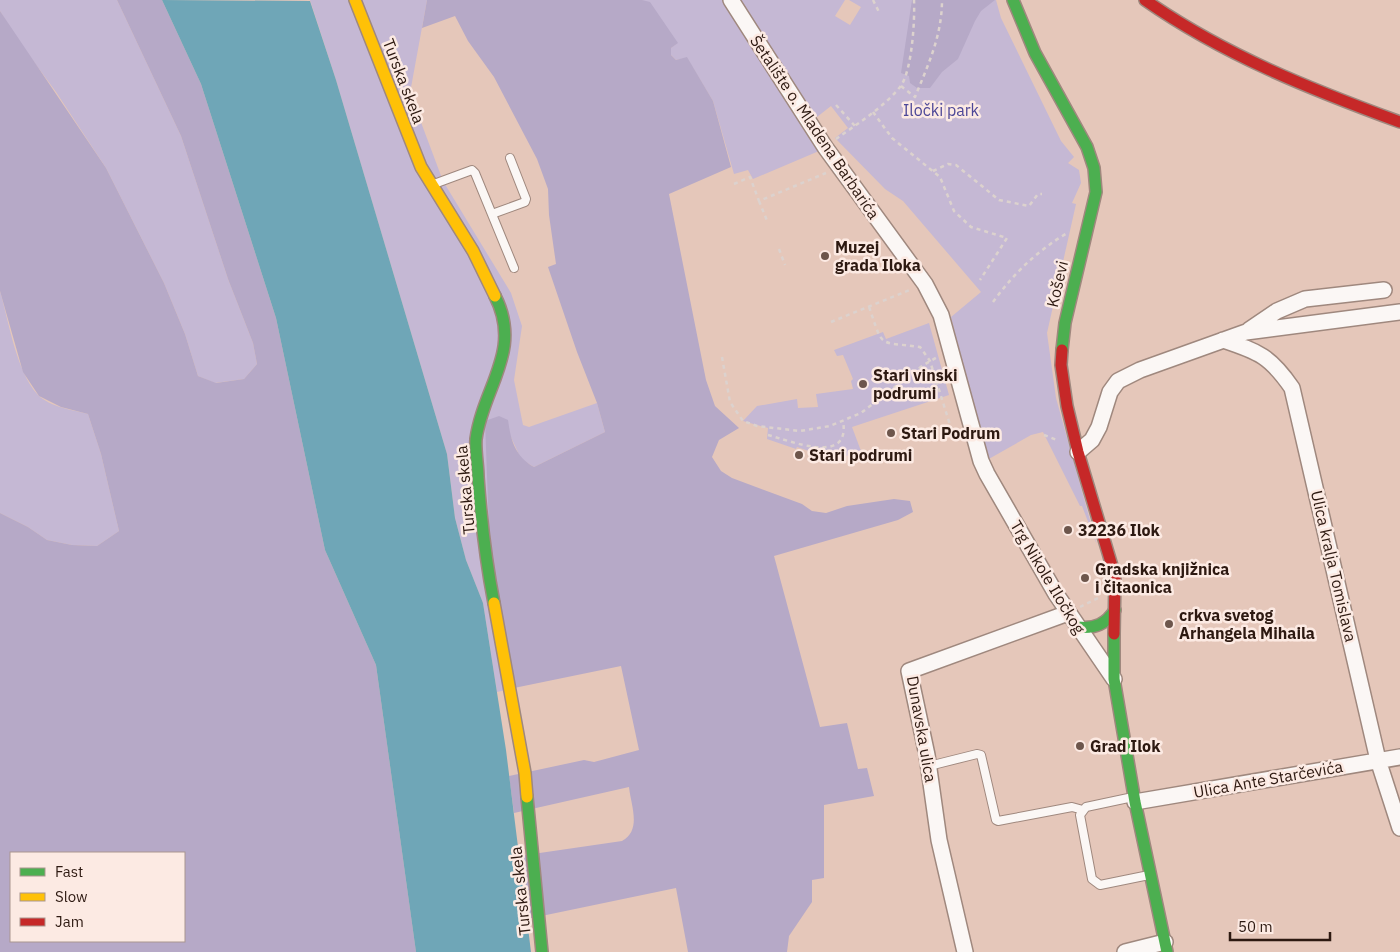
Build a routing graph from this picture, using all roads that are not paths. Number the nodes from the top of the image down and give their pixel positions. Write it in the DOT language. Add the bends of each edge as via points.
graph roads {
  1 [pos="355,0"];
  2 [pos="731,0"];
  3 [pos="1013,0"];
  4 [pos="1145,0"];
  5 [pos="1400,122"];
  6 [pos="510,158"];
  7 [pos="432,185"];
  8 [pos="492,214"];
  9 [pos="514,268"];
  10 [pos="1384,290"];
  11 [pos="1400,312"];
  12 [pos="1246,332"];
  13 [pos="1223,340"];
  14 [pos="1078,452"];
  15 [pos="987,474"];
  16 [pos="1116,589"];
  17 [pos="1115,610"];
  18 [pos="1068,613"];
  19 [pos="1078,627"];
  20 [pos="1114,679"];
  21 [pos="1400,756"];
  22 [pos="1378,760"];
  23 [pos="928,766"];
  24 [pos="1135,799"];
  25 [pos="1083,810"];
  26 [pos="1400,828"];
  27 [pos="1151,875"];
  28 [pos="1166,947"];
  29 [pos="542,952"];
  30 [pos="965,952"];
  31 [pos="1125,952"];
  1 -- 7 [label="street, Turska skela" via="412,146"];
  2 -- 15 [label="street, Šetalište o. Mladena Barbarića" via="825,147 925,284 940,315"];
  3 -- 14 [label="street, Koševi" via="1035,53 1087,147 1094,168 1096,192 1065,323 1061,365"];
  4 -- 5 [label="street" via="1236,57"];
  6 -- 8 [label="lane" via="526,199"];
  7 -- 8 [label="lane" via="472,170"];
  7 -- 29 [label="street, Turska skela" via="473,251 503,311 502,363 484,408 476,440 492,594 526,782"];
  8 -- 9 [label="lane"];
  10 -- 12 [label="street" via="1305,299 1277,310"];
  11 -- 12 [label="street"];
  12 -- 13 [label="street"];
  13 -- 14 [label="street" via="1118,381 1110,392 1092,440"];
  13 -- 22 [label="street, Ulica kralja Tomislava" via="1258,352 1279,368 1292,388"];
  14 -- 16 [label="street, Koševi" via="1112,564"];
  15 -- 18 [label="street, Trg Nikole Iločkog"];
  16 -- 17 [label="street, Trg Nikole Iločkog"];
  17 -- 19 [label="street" via="1100,626"];
  17 -- 20 [label="street, Trg Nikole Iločkog"];
  18 -- 19 [label="street, Trg Nikole Iločkog"];
  18 -- 23 [label="street, Dunavska ulica" via="909,671"];
  19 -- 20 [label="street, Trg Nikole Iločkog"];
  20 -- 24 [label="street, Trg Nikole Iločkog"];
  21 -- 22 [label="street, Ulica Ante Starčevića"];
  22 -- 24 [label="street, Ulica Ante Starčevića"];
  22 -- 26 [label="street, Ulica kralja Tomislava"];
  23 -- 25 [label="lane" via="977,754 981,756 998,821 1072,807"];
  23 -- 30 [label="street, Dunavska ulica" via="939,840"];
  24 -- 25 [label="lane"];
  24 -- 27 [label="street, Trg Nikole Iločkog"];
  25 -- 27 [label="lane" via="1080,815 1095,884"];
  27 -- 28 [label="street, Trg Nikole Iločkog"];
  28 -- 31 [label="street"];
}
